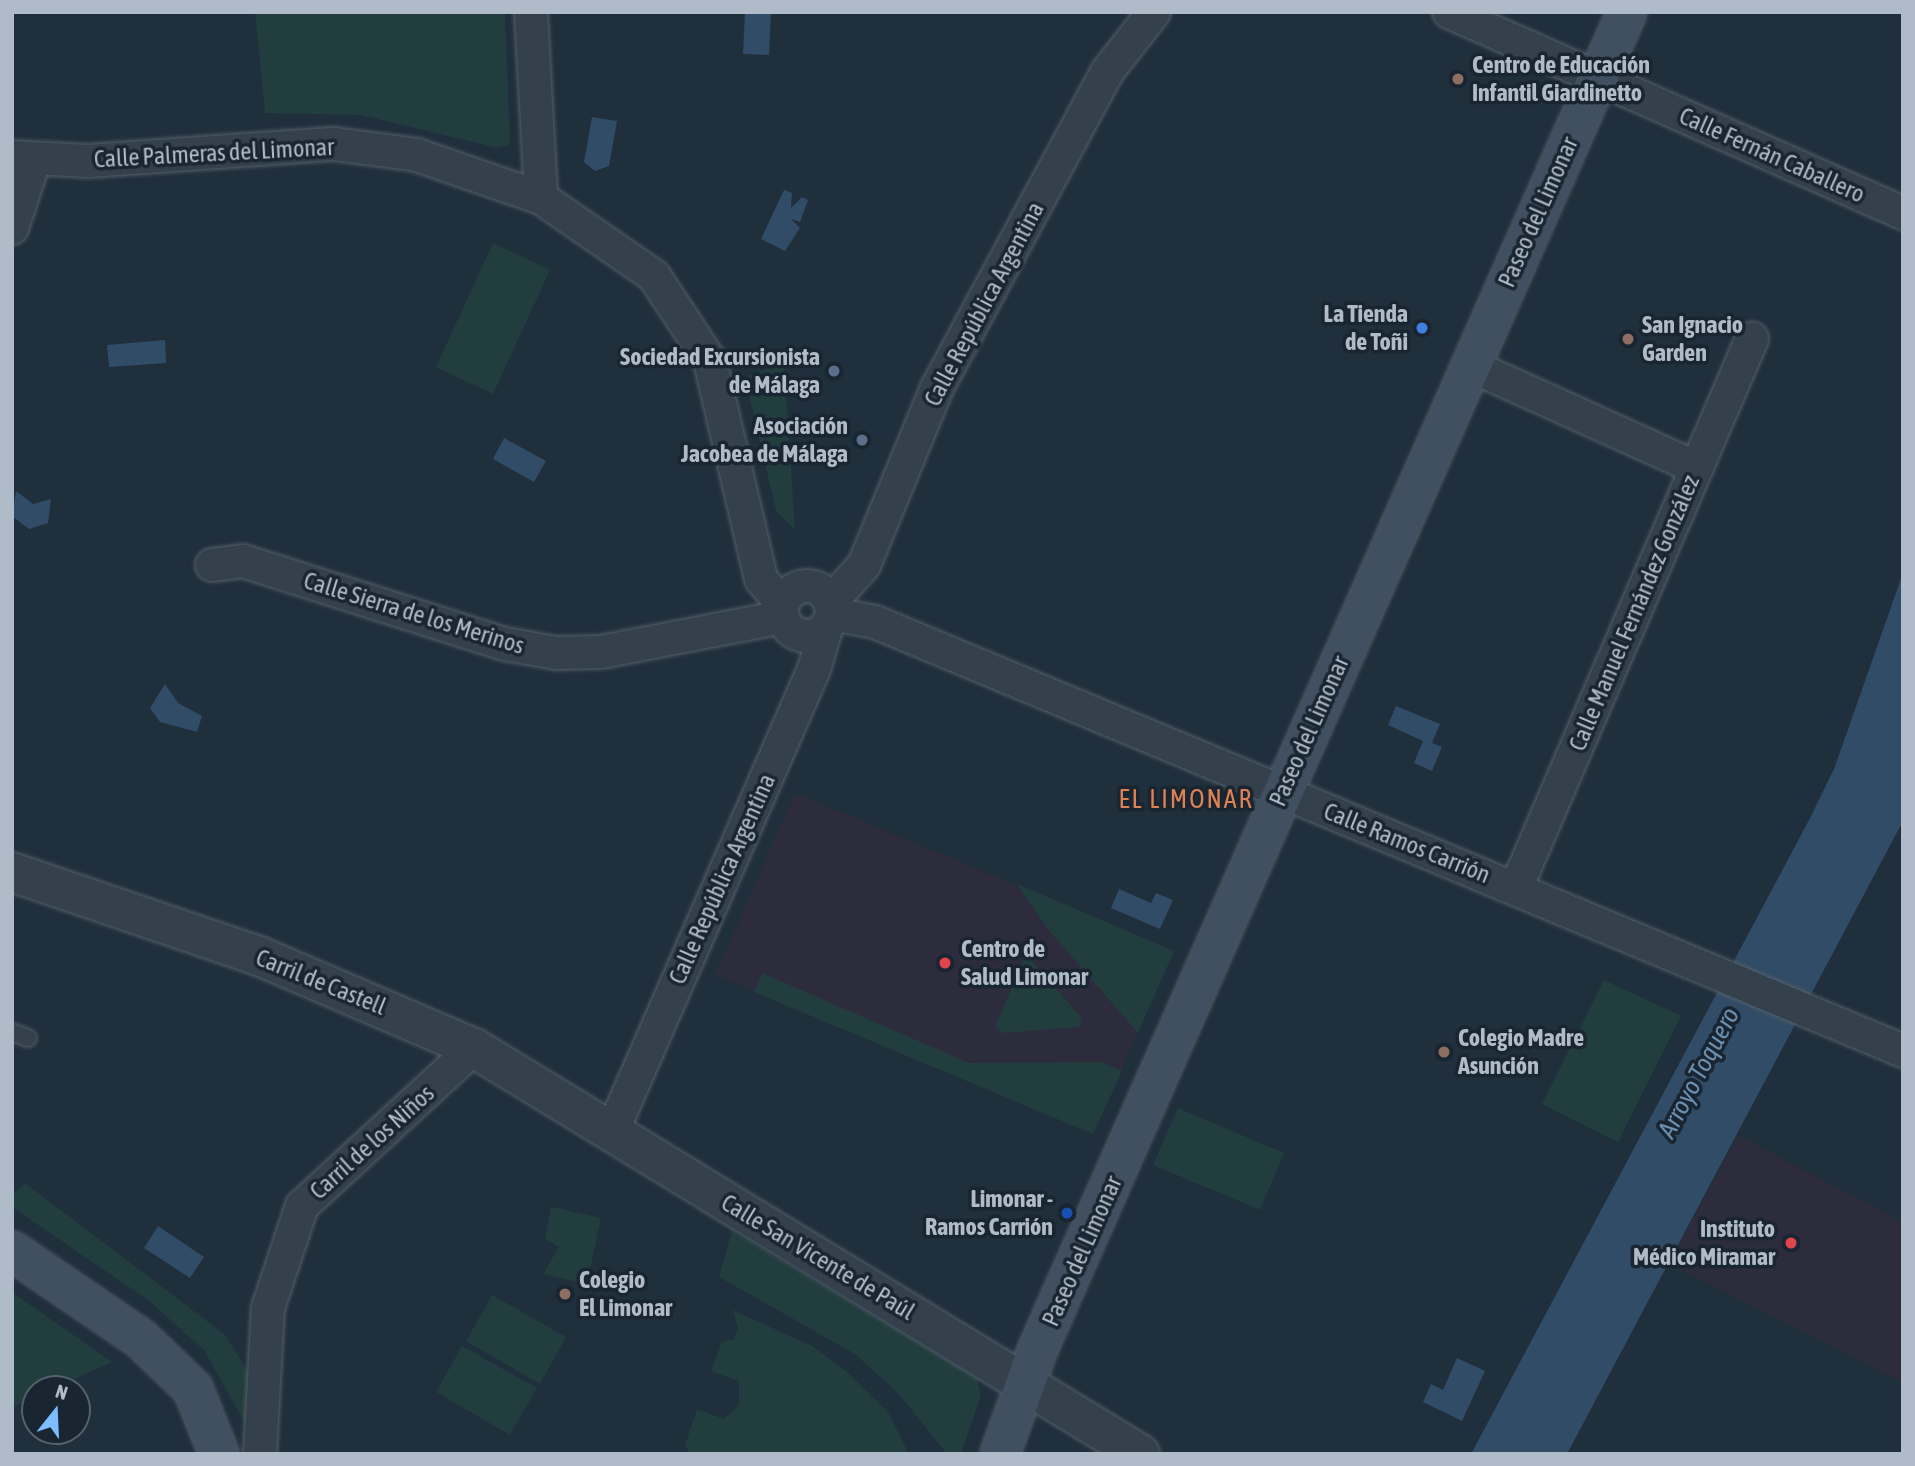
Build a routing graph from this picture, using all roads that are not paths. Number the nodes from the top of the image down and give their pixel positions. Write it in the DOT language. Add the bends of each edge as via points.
graph roads {
  1 [pos="531,12"];
  2 [pos="1124,12"];
  3 [pos="1154,12"];
  4 [pos="1449,12"];
  5 [pos="1627,12"];
  6 [pos="1107,72"];
  7 [pos="1598,78"];
  8 [pos="23,159"];
  9 [pos="541,198"];
  10 [pos="1903,213"];
  11 [pos="12,229"];
  12 [pos="1752,339"];
  13 [pos="1469,365"];
  14 [pos="1697,468"];
  15 [pos="212,565"];
  16 [pos="782,610"];
  17 [pos="830,614"];
  18 [pos="1282,792"];
  19 [pos="12,872"];
  20 [pos="1516,888"];
  21 [pos="12,1032"];
  22 [pos="28,1038"];
  23 [pos="474,1048"];
  24 [pos="1903,1051"];
  25 [pos="612,1132"];
  26 [pos="12,1251"];
  27 [pos="1023,1383"];
  28 [pos="219,1454"];
  29 [pos="260,1454"];
  30 [pos="1000,1454"];
  31 [pos="1140,1454"];
  1 -- 9 [label="street"];
  2 -- 6 [label="street"];
  3 -- 6 [label="street, Calle República Argentina"];
  4 -- 7 [label="street, Calle Fernán Caballero"];
  5 -- 7 [label="main road, Paseo del Limonar"];
  6 -- 17 [label="street, Calle República Argentina" via="937,388 864,565"];
  7 -- 10 [label="street, Calle Fernán Caballero"];
  7 -- 13 [label="main road, Paseo del Limonar"];
  8 -- 9 [label="street, Calle Palmeras del Limonar" via="334,144 417,155"];
  8 -- 11 [label="street"];
  9 -- 16 [label="street, Calle Palmeras del Limonar" via="654,276 710,361 761,579"];
  12 -- 14 [label="street, Calle Manuel Fernández González"];
  13 -- 14 [label="street"];
  13 -- 18 [label="main road, Paseo del Limonar"];
  14 -- 20 [label="street, Calle Manuel Fernández González"];
  15 -- 16 [label="street, Calle Sierra de los Merinos" via="243,561 505,644 556,653 601,652"];
  16 -- 17 [label="street, Calle Sierra de los Merinos" via="806,586"];
  17 -- 18 [label="street, Calle Ramos Carrión" via="859,615"];
  17 -- 25 [label="street, Calle República Argentina"];
  18 -- 20 [label="street, Calle Ramos Carrión"];
  18 -- 27 [label="main road, Paseo del Limonar"];
  19 -- 23 [label="street, Carril de Castell" via="259,956"];
  20 -- 24 [label="street, Calle Ramos Carrión"];
  21 -- 22 [label="lane"];
  23 -- 25 [label="street, Carril de Castell"];
  23 -- 29 [label="street, Carril de los Niños" via="302,1206 268,1308"];
  25 -- 27 [label="street, Calle San Vicente de Paúl"];
  26 -- 28 [label="main road" via="141,1339 193,1389"];
  27 -- 30 [label="main road, Paseo del Limonar"];
  27 -- 31 [label="street, Calle San Vicente de Paúl"];
}
